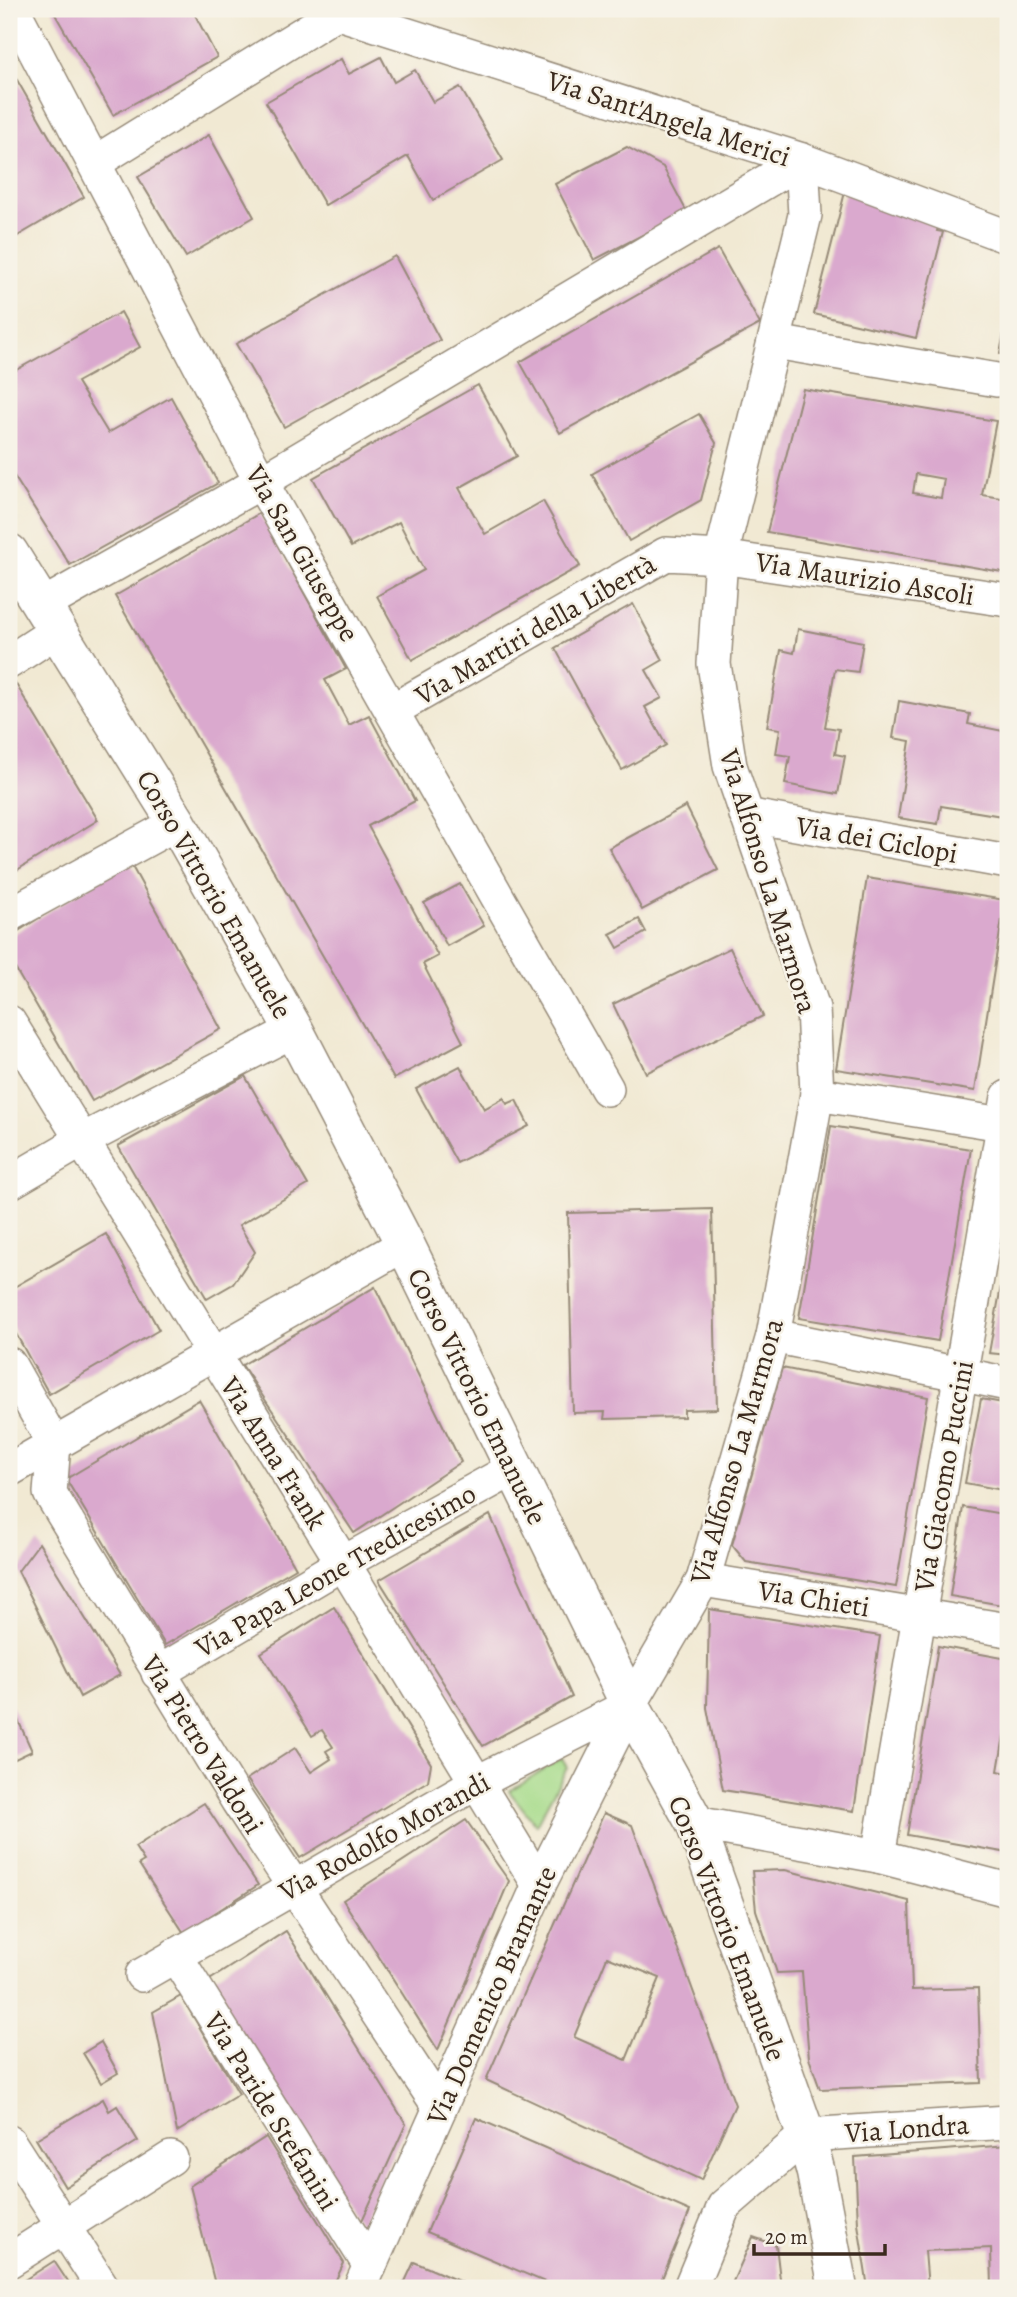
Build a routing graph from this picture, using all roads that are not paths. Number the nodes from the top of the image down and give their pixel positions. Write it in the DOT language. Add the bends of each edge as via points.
graph roads {
  1 [pos="13,9"];
  2 [pos="331,11"];
  3 [pos="802,160"];
  4 [pos="94,163"];
  5 [pos="1008,237"];
  6 [pos="775,342"];
  7 [pos="997,380"];
  8 [pos="261,482"];
  9 [pos="9,553"];
  10 [pos="721,556"];
  11 [pos="1008,600"];
  12 [pos="50,618"];
  13 [pos="9,662"];
  14 [pos="393,710"];
  15 [pos="746,815"];
  16 [pos="177,823"];
  17 [pos="1008,862"];
  18 [pos="9,915"];
  19 [pos="9,1022"];
  20 [pos="293,1030"];
  21 [pos="607,1089"];
  22 [pos="817,1094"];
  23 [pos="1007,1116"];
  24 [pos="81,1141"];
  25 [pos="9,1183"];
  26 [pos="405,1244"];
  27 [pos="774,1336"];
  28 [pos="212,1353"];
  29 [pos="9,1364"];
  30 [pos="960,1375"];
  31 [pos="1008,1384"];
  32 [pos="54,1444"];
  33 [pos="513,1469"];
  34 [pos="9,1470"];
  35 [pos="343,1563"];
  36 [pos="703,1580"];
  37 [pos="919,1616"];
  38 [pos="1008,1630"];
  39 [pos="158,1672"];
  40 [pos="630,1705"];
  41 [pos="477,1783"];
  42 [pos="695,1823"];
  43 [pos="878,1856"];
  44 [pos="539,1885"];
  45 [pos="292,1887"];
  46 [pos="1008,1890"];
  47 [pos="175,1955"];
  48 [pos="142,1975"];
  49 [pos="440,2108"];
  50 [pos="1008,2122"];
  51 [pos="806,2135"];
  52 [pos="9,2142"];
  53 [pos="172,2158"];
  54 [pos="63,2225"];
  55 [pos="9,2261"];
  56 [pos="365,2277"];
  57 [pos="103,2288"];
  58 [pos="690,2288"];
  59 [pos="838,2288"];
  1 -- 4 [label="street, Via San Giuseppe"];
  2 -- 3 [label="street, Via Sant'Angela Merici"];
  2 -- 4 [label="street"];
  3 -- 5 [label="street, Via Sant'Angela Merici"];
  3 -- 6 [label="street, Via Alfonso La Marmora" via="805,215"];
  3 -- 8 [label="street"];
  4 -- 8 [label="street, Via San Giuseppe"];
  6 -- 7 [label="street"];
  6 -- 10 [label="street, Via Alfonso La Marmora"];
  8 -- 12 [label="street"];
  8 -- 14 [label="street, Via San Giuseppe"];
  9 -- 12 [label="main road, Corso Vittorio Emanuele"];
  10 -- 11 [label="street, Via Maurizio Ascoli"];
  10 -- 14 [label="street, Via Martiri della Libertà" via="666,554"];
  10 -- 15 [label="street, Via Alfonso La Marmora" via="714,664 730,766"];
  12 -- 13 [label="street"];
  12 -- 16 [label="main road, Corso Vittorio Emanuele"];
  14 -- 21 [label="street, Via San Giuseppe"];
  15 -- 17 [label="street, Via dei Ciclopi"];
  15 -- 22 [label="street, Via Alfonso La Marmora" via="813,1008"];
  16 -- 18 [label="street"];
  16 -- 20 [label="main road, Corso Vittorio Emanuele"];
  19 -- 24 [label="street, Via Anna Frank"];
  20 -- 24 [label="street"];
  20 -- 26 [label="main road, Corso Vittorio Emanuele"];
  22 -- 23 [label="street"];
  22 -- 27 [label="street, Via Alfonso La Marmora"];
  23 -- 30 [label="street, Via Giacomo Puccini"];
  24 -- 25 [label="street"];
  24 -- 28 [label="street, Via Anna Frank"];
  26 -- 28 [label="street"];
  26 -- 33 [label="main road, Corso Vittorio Emanuele"];
  27 -- 30 [label="street"];
  27 -- 36 [label="street, Via Alfonso La Marmora"];
  28 -- 32 [label="street"];
  28 -- 35 [label="street, Via Anna Frank"];
  29 -- 32 [label="street"];
  30 -- 31 [label="street"];
  30 -- 37 [label="street, Via Giacomo Puccini"];
  32 -- 34 [label="street"];
  32 -- 39 [label="street, Via Pietro Valdoni" via="50,1493"];
  33 -- 35 [label="street, Via Papa Leone Tredicesimo"];
  33 -- 40 [label="main road, Corso Vittorio Emanuele"];
  35 -- 39 [label="street, Via Papa Leone Tredicesimo"];
  35 -- 41 [label="street, Via Anna Frank"];
  36 -- 37 [label="street, Via Chieti"];
  36 -- 40 [label="street, Via Alfonso La Marmora"];
  37 -- 38 [label="street, Via Chieti"];
  37 -- 43 [label="street, Via Giacomo Puccini"];
  39 -- 45 [label="street, Via Pietro Valdoni"];
  40 -- 41 [label="street, Via Rodolfo Morandi"];
  40 -- 42 [label="main road, Corso Vittorio Emanuele"];
  40 -- 44 [label="street, Via Domenico Bramante"];
  41 -- 44 [label="street, Via Anna Frank"];
  41 -- 45 [label="street, Via Rodolfo Morandi"];
  42 -- 43 [label="street"];
  42 -- 51 [label="main road, Corso Vittorio Emanuele"];
  43 -- 46 [label="street"];
  44 -- 49 [label="street, Via Domenico Bramante"];
  45 -- 47 [label="street, Via Rodolfo Morandi"];
  45 -- 49 [label="street, Via Pietro Valdoni"];
  47 -- 48 [label="street, Via Rodolfo Morandi"];
  47 -- 56 [label="street, Via Paride Stefanini"];
  49 -- 56 [label="street, Via Domenico Bramante"];
  50 -- 51 [label="street, Via Londra"];
  51 -- 58 [label="street" via="724,2206"];
  51 -- 59 [label="main road, Corso Vittorio Emanuele"];
  52 -- 54 [label="street"];
  53 -- 54 [label="street"];
  54 -- 55 [label="street"];
  54 -- 57 [label="street"];
}
